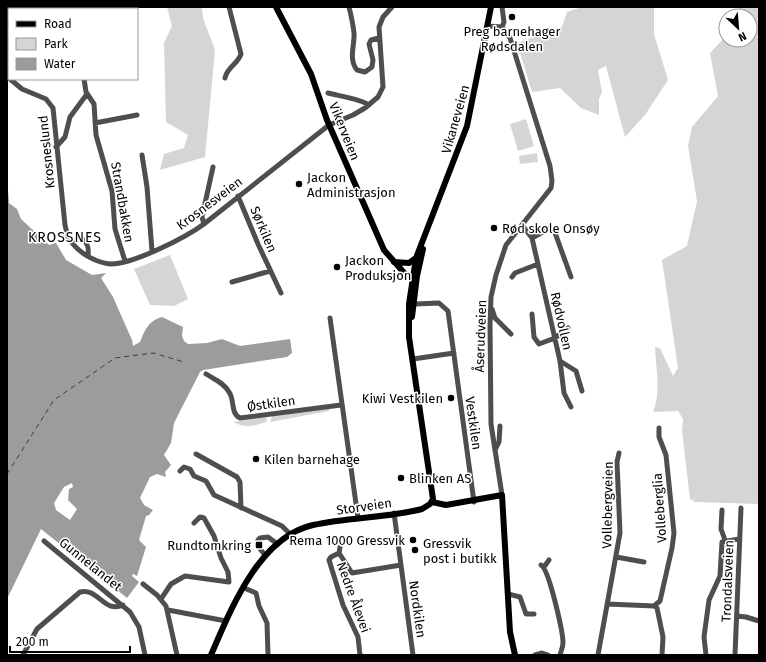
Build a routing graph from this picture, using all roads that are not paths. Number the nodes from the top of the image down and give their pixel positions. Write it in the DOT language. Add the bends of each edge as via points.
graph roads {
  1 [pos="229,7"];
  2 [pos="276,7"];
  3 [pos="349,7"];
  4 [pos="392,7"];
  5 [pos="491,7"];
  6 [pos="502,7"];
  7 [pos="487,26"];
  8 [pos="502,27"];
  9 [pos="379,38"];
  10 [pos="225,78"];
  11 [pos="10,80"];
  12 [pos="84,80"];
  13 [pos="328,93"];
  14 [pos="87,94"];
  15 [pos="369,105"];
  16 [pos="137,115"];
  17 [pos="96,123"];
  18 [pos="329,124"];
  19 [pos="56,147"];
  20 [pos="142,156"];
  21 [pos="213,167"];
  22 [pos="238,196"];
  23 [pos="204,224"];
  24 [pos="522,225"];
  25 [pos="426,234"];
  26 [pos="532,238"];
  27 [pos="73,244"];
  28 [pos="152,251"];
  29 [pos="88,256"];
  30 [pos="416,258"];
  31 [pos="124,261"];
  32 [pos="394,262"];
  33 [pos="538,264"];
  34 [pos="270,271"];
  35 [pos="414,275"];
  36 [pos="512,277"];
  37 [pos="571,277"];
  38 [pos="232,282"];
  39 [pos="281,293"];
  40 [pos="415,304"];
  41 [pos="491,306"];
  42 [pos="532,314"];
  43 [pos="330,318"];
  44 [pos="568,328"];
  45 [pos="511,334"];
  46 [pos="555,338"];
  47 [pos="454,352"];
  48 [pos="413,359"];
  49 [pos="560,361"];
  50 [pos="206,374"];
  51 [pos="582,391"];
  52 [pos="341,405"];
  53 [pos="571,407"];
  54 [pos="500,426"];
  55 [pos="659,428"];
  56 [pos="495,450"];
  57 [pos="619,453"];
  58 [pos="196,454"];
  59 [pos="180,471"];
  60 [pos="502,495"];
  61 [pos="432,502"];
  62 [pos="474,502"];
  63 [pos="241,508"];
  64 [pos="741,508"];
  65 [pos="722,510"];
  66 [pos="394,513"];
  67 [pos="358,518"];
  68 [pos="194,523"];
  69 [pos="290,534"];
  70 [pos="739,539"];
  71 [pos="725,540"];
  72 [pos="44,541"];
  73 [pos="276,543"];
  74 [pos="340,550"];
  75 [pos="265,555"];
  76 [pos="616,557"];
  77 [pos="549,560"];
  78 [pos="644,562"];
  79 [pos="401,565"];
  80 [pos="143,584"];
  81 [pos="244,588"];
  82 [pos="508,594"];
  83 [pos="161,599"];
  84 [pos="608,604"];
  85 [pos="124,605"];
  86 [pos="656,608"];
  87 [pos="168,610"];
  88 [pos="534,614"];
  89 [pos="737,616"];
  90 [pos="226,621"];
  91 [pos="759,621"];
  92 [pos="22,655"];
  93 [pos="145,655"];
  94 [pos="177,655"];
  95 [pos="211,655"];
  96 [pos="268,655"];
  97 [pos="360,655"];
  98 [pos="413,655"];
  99 [pos="515,655"];
  100 [pos="535,655"];
  101 [pos="548,655"];
  102 [pos="560,655"];
  103 [pos="598,655"];
  104 [pos="662,655"];
  105 [pos="706,655"];
  106 [pos="735,655"];
  1 -- 10 [label="street" via="242,54 227,70"];
  2 -- 18 [label="main road, Vikerveien" via="311,74"];
  3 -- 9 [label="street" via="354,34 353,60 360,72 372,67 369,44 371,40"];
  4 -- 9 [label="street" via="380,21"];
  5 -- 7 [label="main road, Vikaneveien"];
  6 -- 8 [label="street"];
  7 -- 8 [label="street"];
  7 -- 25 [label="main road, Vikaneveien" via="467,126"];
  8 -- 24 [label="street, Åserudveien" via="513,44 551,176 551,188"];
  9 -- 15 [label="street, Krosnesveien" via="382,87 379,96"];
  11 -- 19 [label="street, Krosneslund" via="50,103 55,117"];
  12 -- 14 [label="street, Strandbakken"];
  13 -- 15 [label="street" via="361,100"];
  14 -- 17 [label="street, Strandbakken" via="94,104"];
  14 -- 19 [label="street" via="70,117 65,137"];
  15 -- 18 [label="street, Krosnesveien" via="353,116"];
  16 -- 17 [label="street"];
  17 -- 31 [label="street, Strandbakken" via="97,140 112,191 115,229"];
  18 -- 22 [label="street, Krosnesveien"];
  18 -- 32 [label="main road, Vikerveien" via="384,250"];
  19 -- 27 [label="street, Krosneslund" via="65,225 68,238"];
  20 -- 28 [label="street"];
  21 -- 23 [label="street" via="202,217"];
  22 -- 23 [label="street, Krosnesveien"];
  22 -- 34 [label="street, Sørkilen"];
  23 -- 28 [label="street, Krosnesveien" via="182,238"];
  24 -- 26 [label="street, Rødvollen"];
  24 -- 41 [label="street, Åserudveien" via="504,250 496,275"];
  25 -- 30 [label="main road, Vikaneveien"];
  25 -- 35 [label="main road, Vikaneveien"];
  26 -- 33 [label="street, Rødvollen"];
  26 -- 37 [label="street, Rødvollen" via="550,228 554,230"];
  27 -- 29 [label="street, Krosnesveien"];
  27 -- 29 [label="street" via="78,239 84,240 88,246"];
  28 -- 31 [label="street, Krosnesveien"];
  29 -- 31 [label="street, Krosnesveien" via="109,264"];
  30 -- 32 [label="main road" via="409,263"];
  30 -- 35 [label="main road, Vikaneveien"];
  32 -- 35 [label="main road, Vikerveien"];
  33 -- 36 [label="street" via="515,273"];
  33 -- 46 [label="street, Rødvollen"];
  34 -- 38 [label="street, Sørkilen"];
  34 -- 39 [label="street, Sørkilen"];
  35 -- 48 [label="main road"];
  40 -- 47 [label="street, Vestkilen" via="439,303 446,308"];
  41 -- 45 [label="street" via="494,316"];
  41 -- 56 [label="street, Åserudveien" via="490,401"];
  42 -- 46 [label="street" via="537,343 541,344"];
  43 -- 52 [label="street"];
  44 -- 46 [label="street"];
  46 -- 49 [label="street, Rødvollen"];
  47 -- 48 [label="street"];
  47 -- 62 [label="street, Vestkilen"];
  48 -- 61 [label="main road" via="432,485"];
  49 -- 51 [label="street" via="576,371"];
  49 -- 53 [label="street, Rødvollen" via="564,393"];
  50 -- 52 [label="street, Østkilen" via="230,392 235,414 240,418"];
  52 -- 67 [label="street"];
  54 -- 56 [label="street" via="499,442"];
  55 -- 86 [label="street, Volleberglia" via="659,437 666,455 674,533 660,601"];
  56 -- 60 [label="street, Åserudveien"];
  57 -- 76 [label="street, Vollebergveien" via="617,462 620,533"];
  58 -- 63 [label="street" via="237,477 240,482"];
  59 -- 63 [label="street" via="184,467 190,469 196,477 206,481 214,495"];
  60 -- 62 [label="main road"];
  60 -- 82 [label="main road"];
  61 -- 62 [label="main road" via="446,505"];
  61 -- 66 [label="main road, Storveien" via="422,509"];
  63 -- 69 [label="street" via="282,526"];
  64 -- 70 [label="street, Trondalsveien"];
  65 -- 71 [label="street" via="721,529"];
  66 -- 67 [label="main road, Storveien"];
  66 -- 79 [label="street, Nordkilen"];
  67 -- 69 [label="main road, Storveien" via="311,526"];
  68 -- 83 [label="street" via="200,517 204,518 214,536 229,582 185,576 171,584"];
  69 -- 73 [label="main road, Storveien"];
  70 -- 71 [label="street"];
  70 -- 89 [label="street, Trondalsveien"];
  71 -- 105 [label="street" via="721,547 720,576 709,600 704,637"];
  72 -- 85 [label="street, Gunnelandet"];
  73 -- 75 [label="main road, Storveien"];
  73 -- 75 [label="street" via="268,537 258,540"];
  74 -- 79 [label="street, Nordkilen" via="352,573"];
  74 -- 97 [label="street, Nedre Ålevei" via="329,560 343,605 358,637"];
  75 -- 81 [label="main road, Storveien"];
  76 -- 78 [label="street, Vollebergveien"];
  76 -- 84 [label="street, Vollebergveien"];
  77 -- 102 [label="street" via="542,566 553,592 562,638"];
  79 -- 98 [label="street, Nordkilen"];
  80 -- 83 [label="street"];
  81 -- 90 [label="main road, Storveien"];
  81 -- 96 [label="street" via="256,593 259,606 265,615"];
  82 -- 88 [label="street" via="520,598 526,614"];
  82 -- 99 [label="main road" via="510,632"];
  83 -- 87 [label="street"];
  84 -- 86 [label="street"];
  84 -- 103 [label="street, Vollebergveien"];
  85 -- 92 [label="street, Gunnelandet" via="112,607 92,592 80,592 40,626"];
  85 -- 93 [label="street, Gunnelandet" via="139,627"];
  86 -- 104 [label="street" via="663,637"];
  87 -- 90 [label="street"];
  87 -- 94 [label="street"];
  89 -- 91 [label="street"];
  89 -- 106 [label="street, Trondalsveien"];
  90 -- 95 [label="main road, Storveien"];
  100 -- 101 [label="street"];
}
